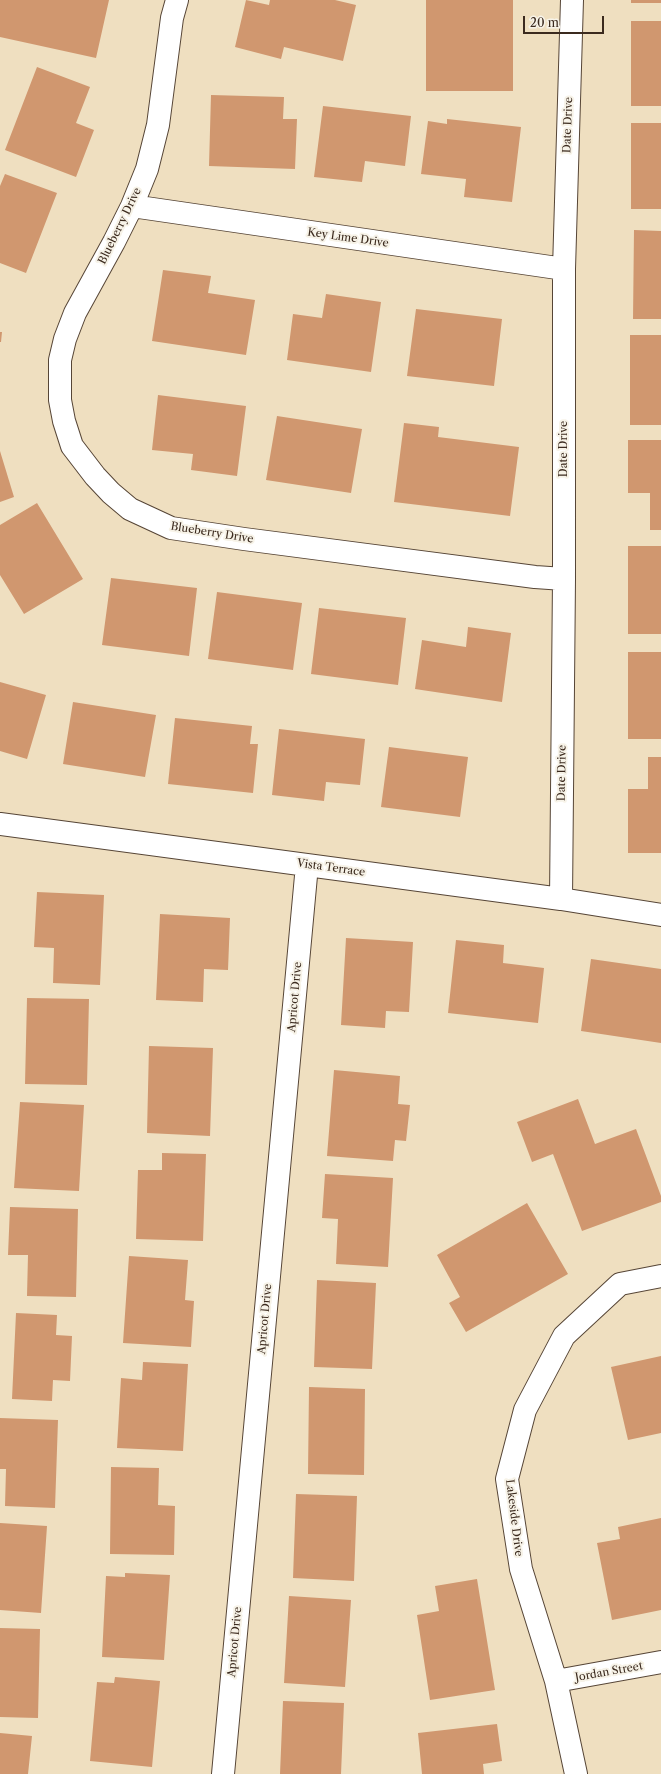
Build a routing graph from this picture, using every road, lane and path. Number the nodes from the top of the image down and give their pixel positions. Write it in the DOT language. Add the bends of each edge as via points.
graph roads {
  1 [pos="177,0"];
  2 [pos="572,0"];
  3 [pos="132,206"];
  4 [pos="564,269"];
  5 [pos="564,579"];
  6 [pos="0,824"];
  7 [pos="307,865"];
  8 [pos="561,899"];
  9 [pos="661,915"];
  10 [pos="661,1276"];
  11 [pos="661,1662"];
  12 [pos="556,1681"];
  13 [pos="223,1774"];
  14 [pos="576,1774"];
  1 -- 3 [label="street, Blueberry Drive" via="172,18 158,125 146,169"];
  2 -- 4 [label="street, Date Drive"];
  3 -- 4 [label="street, Key Lime Drive"];
  3 -- 5 [label="street, Blueberry Drive" via="75,313 60,360 60,400 72,446 84,464 111,493 130,509 171,528"];
  4 -- 5 [label="street, Date Drive"];
  5 -- 8 [label="street, Date Drive"];
  6 -- 7 [label="street, Vista Terrace"];
  7 -- 8 [label="street, Vista Terrace"];
  7 -- 13 [label="street, Apricot Drive"];
  8 -- 9 [label="street, Vista Terrace"];
  10 -- 12 [label="street, Lakeside Drive" via="620,1284 564,1336 525,1410 507,1479 521,1569"];
  11 -- 12 [label="street, Jordan Street"];
  12 -- 14 [label="street, Lakeside Drive"];
}
